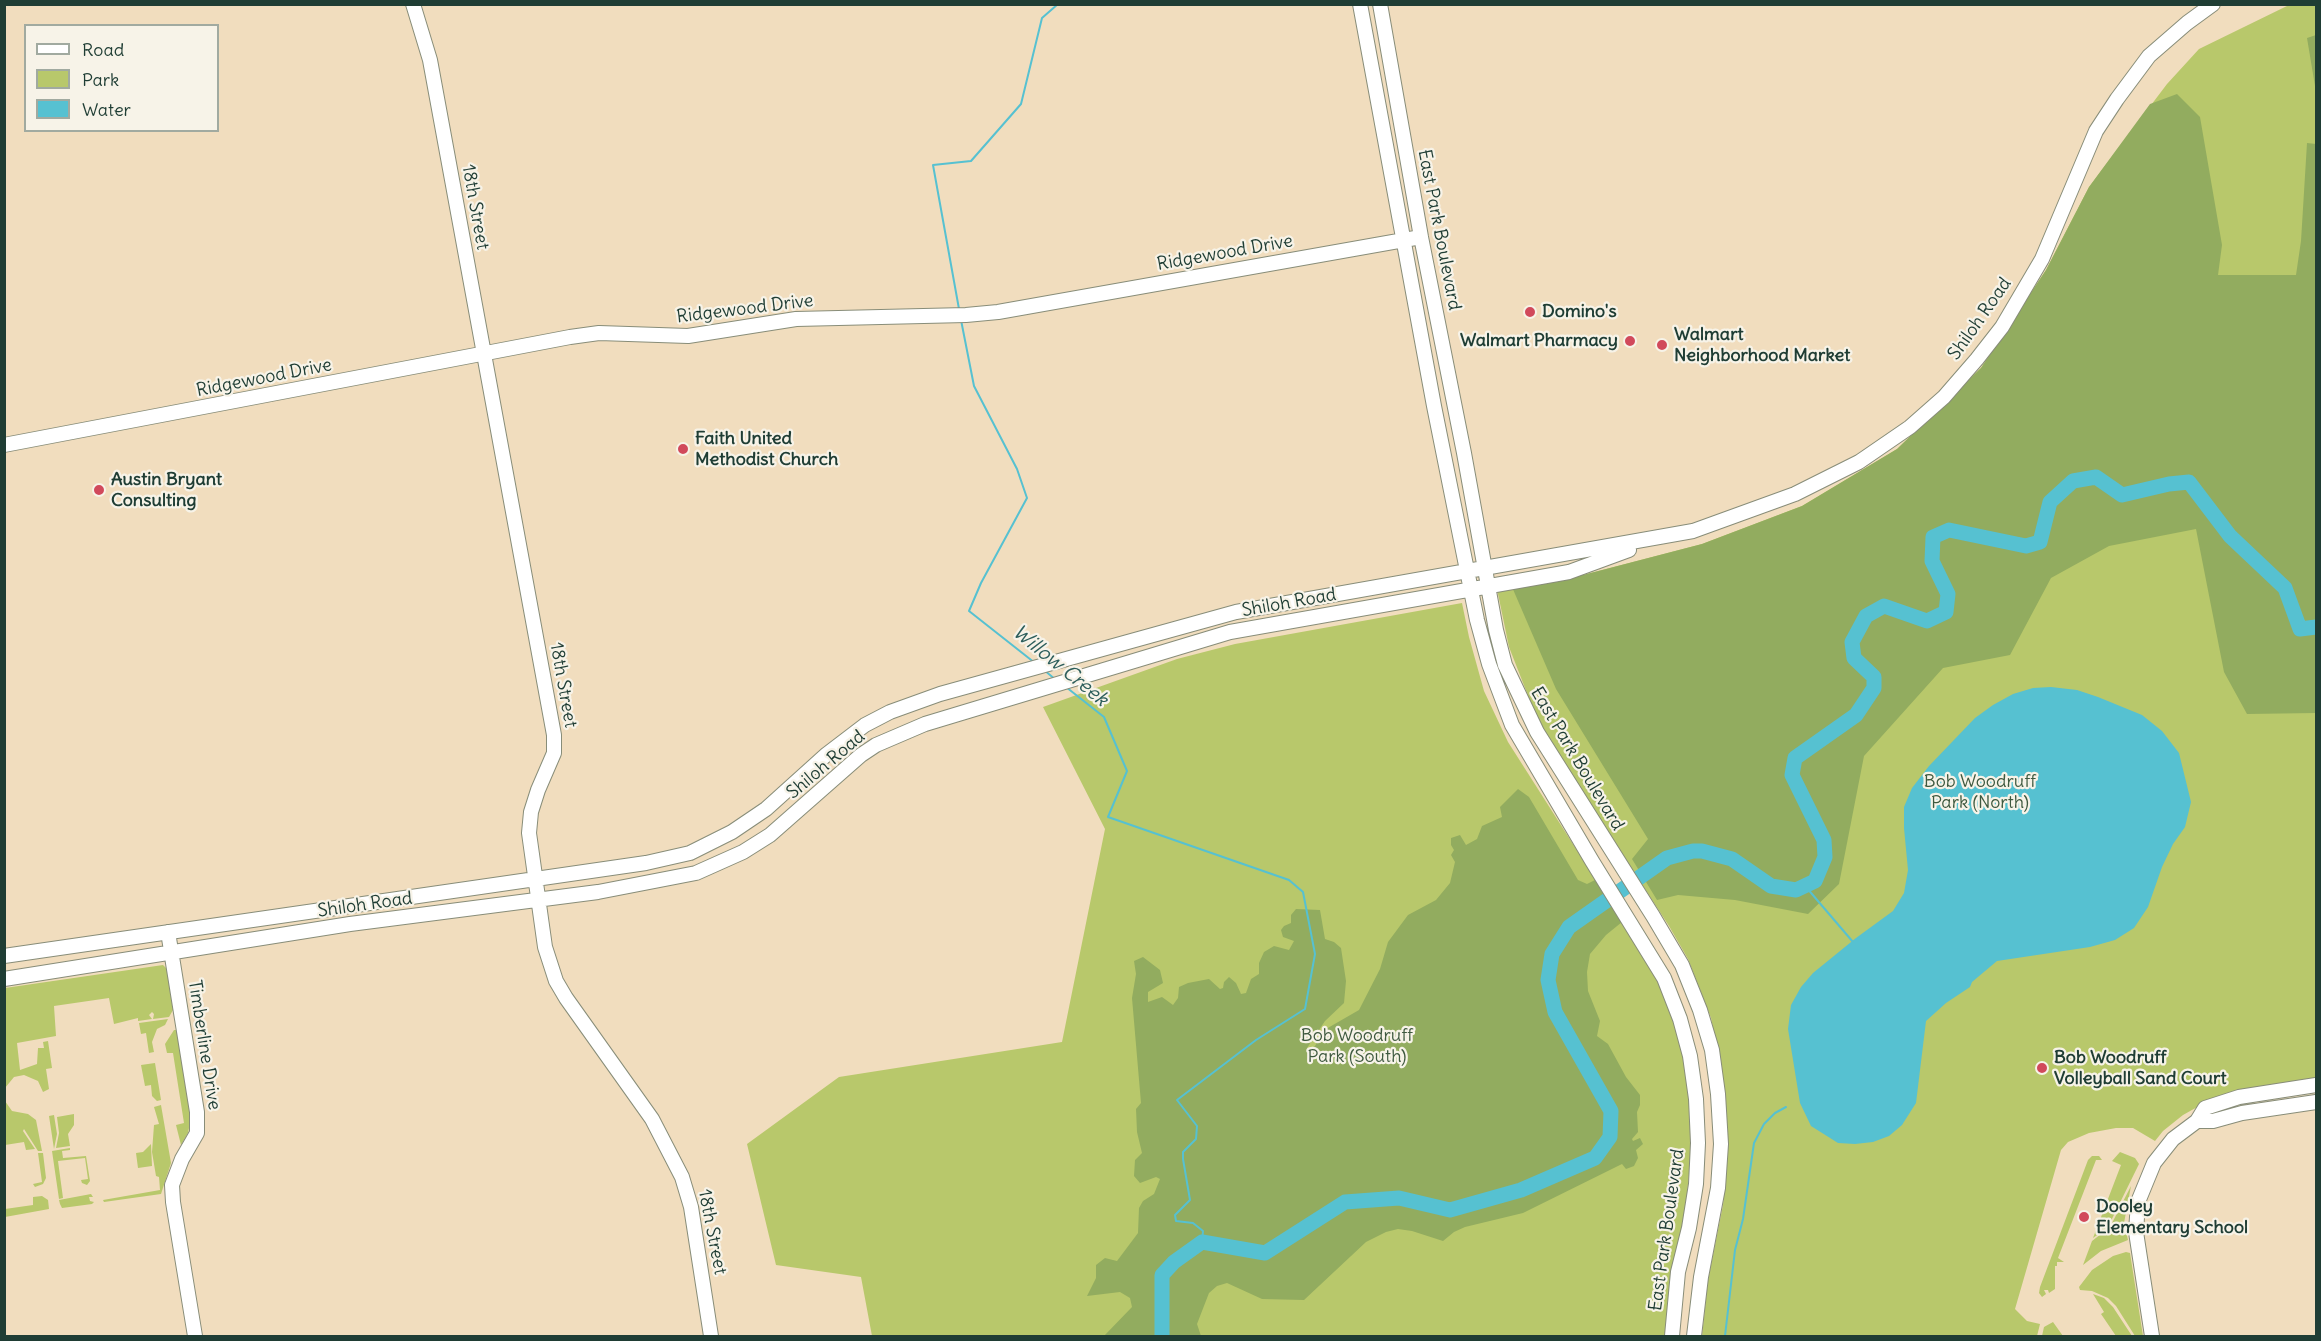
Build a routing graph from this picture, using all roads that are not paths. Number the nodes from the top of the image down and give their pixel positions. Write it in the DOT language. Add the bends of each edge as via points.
graph roads {
  1 [pos="413,4"];
  2 [pos="1360,4"];
  3 [pos="1380,4"];
  4 [pos="2213,4"];
  5 [pos="1422,237"];
  6 [pos="1403,241"];
  7 [pos="484,354"];
  8 [pos="4,445"];
  9 [pos="1667,536"];
  10 [pos="1485,569"];
  11 [pos="1467,573"];
  12 [pos="1488,586"];
  13 [pos="1471,589"];
  14 [pos="535,880"];
  15 [pos="538,899"];
  16 [pos="168,932"];
  17 [pos="171,953"];
  18 [pos="4,956"];
  19 [pos="4,979"];
  20 [pos="2316,1085"];
  21 [pos="2316,1102"];
  22 [pos="2197,1121"];
  23 [pos="195,1336"];
  24 [pos="711,1336"];
  25 [pos="1672,1336"];
  26 [pos="1694,1336"];
  27 [pos="2152,1336"];
  1 -- 7 [label="main road, 18th Street" via="430,60"];
  2 -- 6 [label="main road, East Park Boulevard"];
  3 -- 5 [label="main road, East Park Boulevard"];
  4 -- 9 [label="main road, Shiloh Road" via="2150,56 2117,99 2096,131 2043,259 2002,327 1944,397 1880,448 1825,480 1734,517"];
  5 -- 6 [label="main road, Ridgewood Drive"];
  5 -- 10 [label="main road, East Park Boulevard"];
  6 -- 7 [label="main road, Ridgewood Drive" via="998,312 796,319 688,336 599,333"];
  6 -- 11 [label="main road, East Park Boulevard"];
  7 -- 8 [label="main road, Ridgewood Drive"];
  7 -- 14 [label="main road, 18th Street" via="554,735 554,753 531,812 529,833"];
  9 -- 10 [label="main road, Shiloh Road"];
  9 -- 12 [label="main road, Shiloh Road" via="1569,572"];
  10 -- 11 [label="main road, Shiloh Road"];
  10 -- 12 [label="main road, East Park Boulevard"];
  11 -- 13 [label="main road, East Park Boulevard"];
  11 -- 14 [label="main road, Shiloh Road" via="1236,612 910,704 865,725 766,809 690,854"];
  12 -- 13 [label="main road, Shiloh Road"];
  12 -- 26 [label="main road, East Park Boulevard" via="1505,665 1519,698 1682,965 1712,1050 1721,1144 1718,1188"];
  13 -- 15 [label="main road, Shiloh Road" via="1230,632 925,724 861,754 770,835 743,852 696,873"];
  13 -- 25 [label="main road, East Park Boulevard" via="1489,664 1512,724 1664,978 1690,1056 1696,1099 1696,1184 1678,1272"];
  14 -- 15 [label="main road, 18th Street"];
  14 -- 16 [label="main road, Shiloh Road"];
  15 -- 17 [label="main road, Shiloh Road"];
  15 -- 24 [label="main road, 18th Street" via="545,947 556,981 652,1119 682,1177 696,1234"];
  16 -- 17 [label="main road, Timberline Drive"];
  16 -- 18 [label="main road, Shiloh Road"];
  17 -- 19 [label="main road, Shiloh Road"];
  17 -- 23 [label="main road, Timberline Drive" via="197,1112 197,1133 172,1185"];
  20 -- 22 [label="main road" via="2227,1100 2205,1108"];
  21 -- 22 [label="main road"];
  22 -- 27 [label="main road" via="2173,1139 2154,1163 2138,1202 2137,1245"];
}
